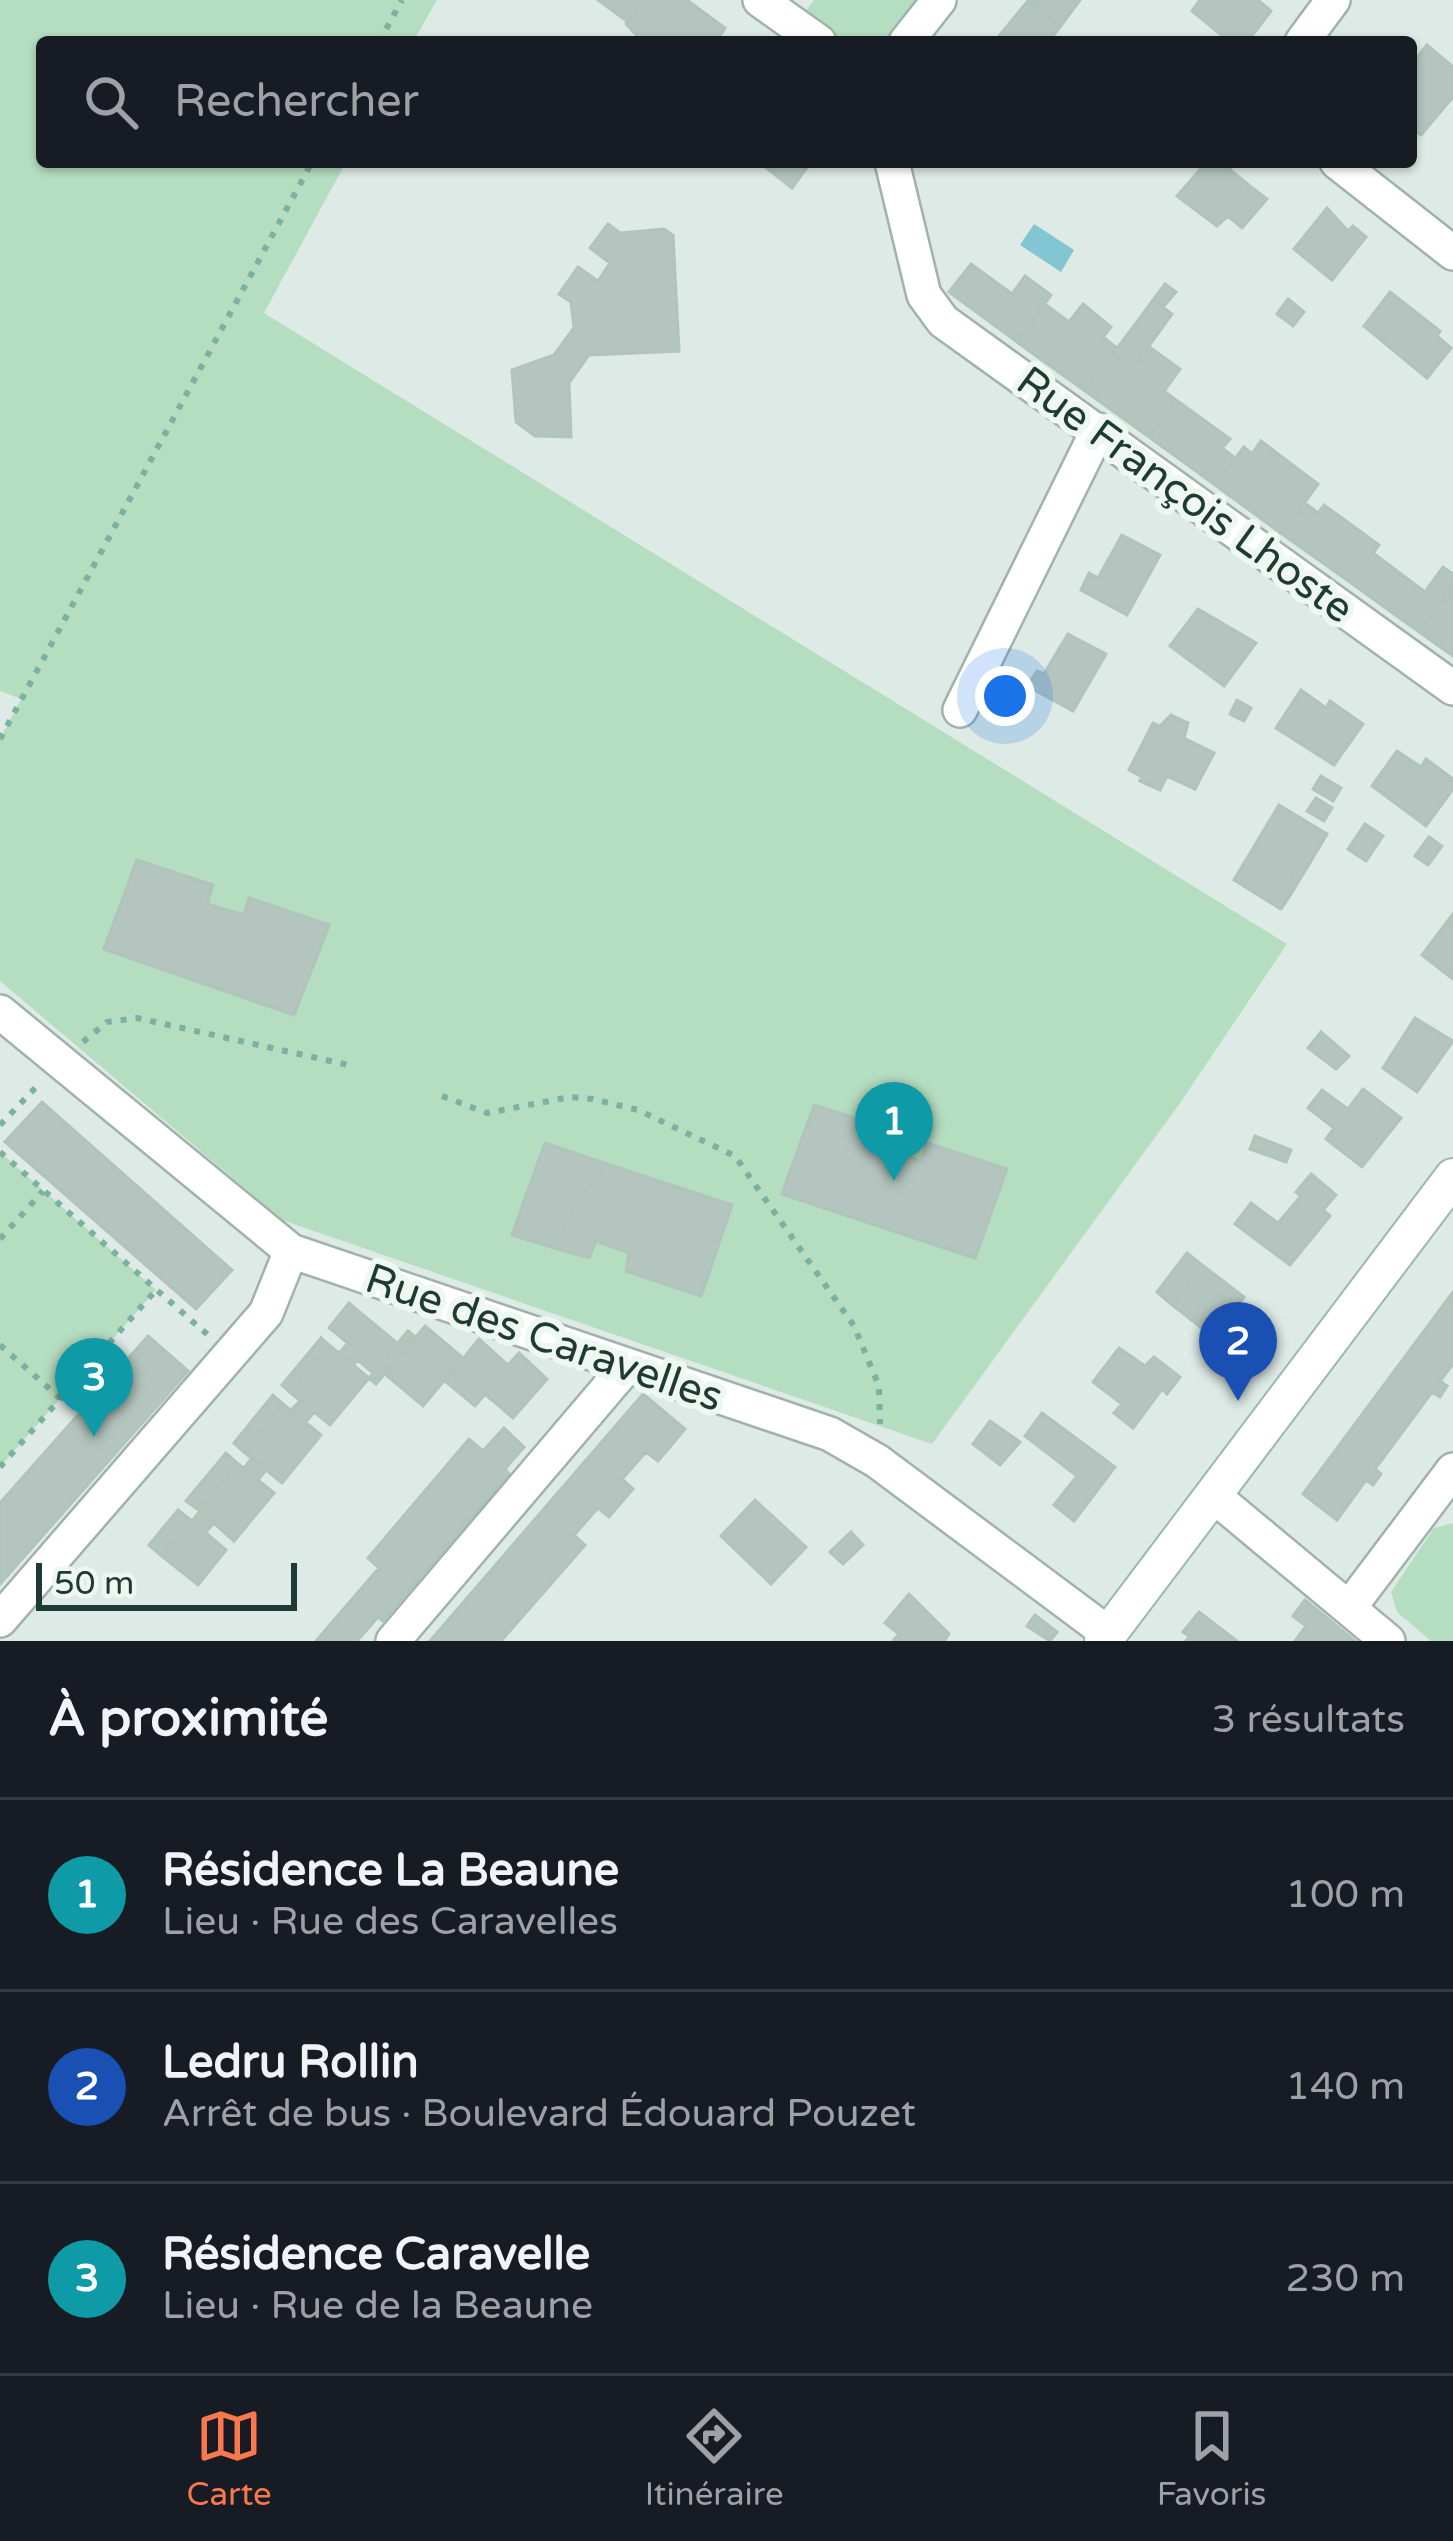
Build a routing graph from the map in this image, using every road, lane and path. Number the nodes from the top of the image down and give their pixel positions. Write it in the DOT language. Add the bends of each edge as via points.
graph roads {
  1 [pos="402,0"];
  2 [pos="760,0"];
  3 [pos="939,0"];
  4 [pos="1333,0"];
  5 [pos="382,36"];
  6 [pos="811,36"];
  7 [pos="911,36"];
  8 [pos="1306,36"];
  9 [pos="309,168"];
  10 [pos="893,168"];
  11 [pos="1345,168"];
  12 [pos="1453,253"];
  13 [pos="1097,430"];
  14 [pos="1453,688"];
  15 [pos="960,710"];
  16 [pos="0,740"];
  17 [pos="0,1012"];
  18 [pos="59,1062"];
  19 [pos="353,1066"];
  20 [pos="442,1096"];
  21 [pos="0,1125"];
  22 [pos="0,1152"];
  23 [pos="1453,1177"];
  24 [pos="43,1191"];
  25 [pos="0,1239"];
  26 [pos="291,1251"];
  27 [pos="156,1291"];
  28 [pos="0,1345"];
  29 [pos="229,1353"];
  30 [pos="626,1367"];
  31 [pos="61,1399"];
  32 [pos="877,1461"];
  33 [pos="0,1467"];
  34 [pos="1448,1487"];
  35 [pos="1215,1497"];
  36 [pos="1349,1608"];
  37 [pos="0,1620"];
  38 [pos="1106,1637"];
  39 [pos="393,1641"];
  40 [pos="1388,1641"];
  1 -- 5 [label="path"];
  2 -- 6 [label="street"];
  3 -- 7 [label="street"];
  4 -- 8 [label="street"];
  9 -- 16 [label="path"];
  10 -- 13 [label="street, Rue François Lhoste" via="924,295 943,321"];
  11 -- 12 [label="street"];
  13 -- 14 [label="street, Rue François Lhoste"];
  13 -- 15 [label="street"];
  17 -- 18 [label="street, Rue des Caravelles"];
  18 -- 19 [label="path" via="107,1022 136,1018"];
  18 -- 21 [label="path"];
  18 -- 26 [label="street, Rue des Caravelles"];
  20 -- 32 [label="path" via="487,1113 593,1099 638,1110 734,1156 870,1357 879,1386"];
  22 -- 24 [label="path"];
  23 -- 35 [label="street"];
  24 -- 25 [label="path"];
  24 -- 27 [label="path"];
  26 -- 29 [label="street" via="266,1313"];
  26 -- 30 [label="street, Rue des Caravelles"];
  27 -- 29 [label="path"];
  27 -- 31 [label="path"];
  28 -- 31 [label="path"];
  29 -- 37 [label="street"];
  30 -- 32 [label="street, Rue des Caravelles" via="830,1435"];
  30 -- 39 [label="street"];
  31 -- 33 [label="path"];
  32 -- 38 [label="street, Rue des Caravelles"];
  34 -- 36 [label="street"];
  35 -- 36 [label="street"];
  35 -- 38 [label="street"];
  36 -- 40 [label="street"];
}
